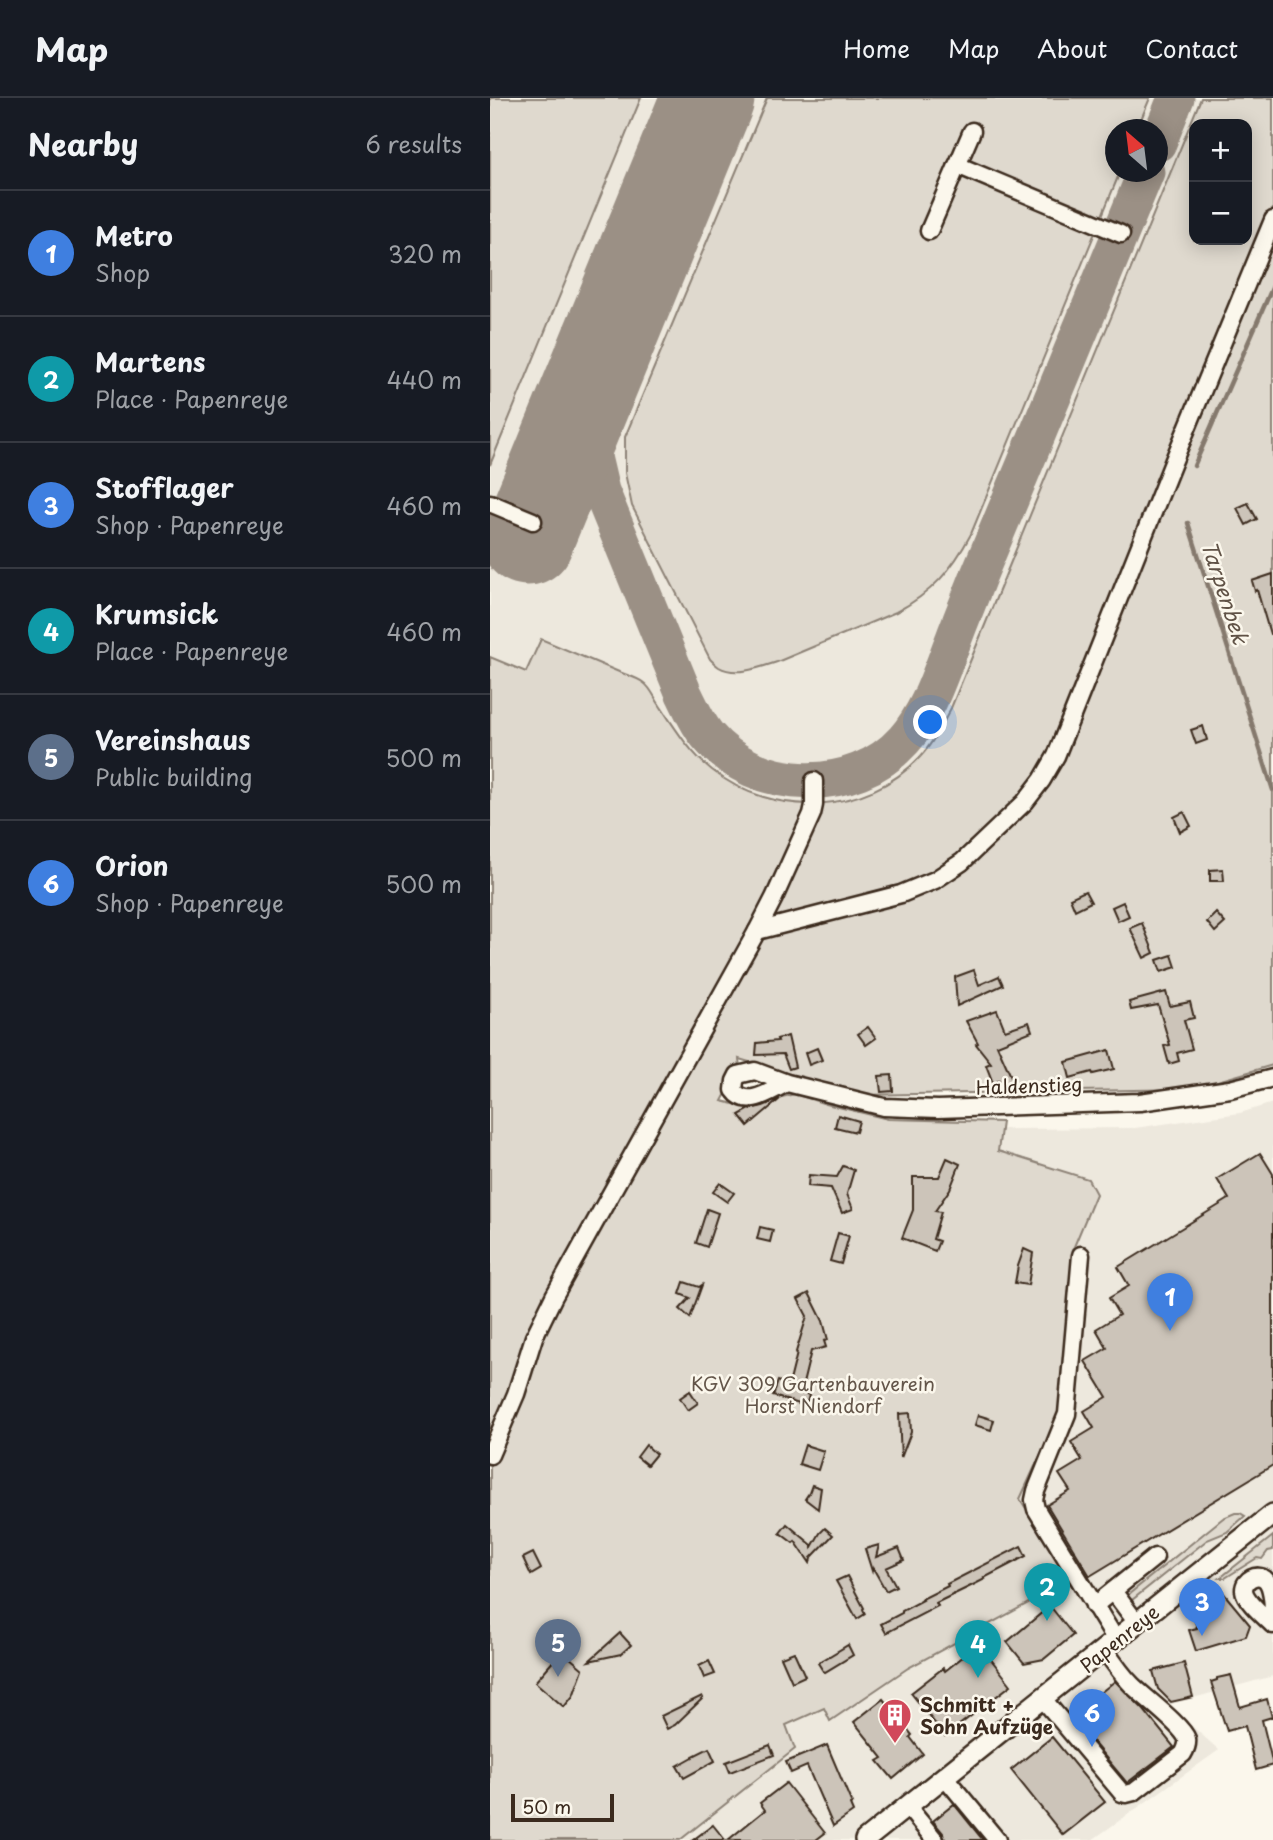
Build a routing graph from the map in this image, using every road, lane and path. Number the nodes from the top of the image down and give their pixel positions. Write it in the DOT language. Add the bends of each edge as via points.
graph roads {
  1 [pos="972,131"];
  2 [pos="957,165"];
  3 [pos="1273,220"];
  4 [pos="929,230"];
  5 [pos="1121,234"];
  6 [pos="490,503"];
  7 [pos="533,521"];
  8 [pos="814,781"];
  9 [pos="757,931"];
  10 [pos="1273,1078"];
  11 [pos="787,1083"];
  12 [pos="1082,1255"];
  13 [pos="490,1455"];
  14 [pos="1273,1514"];
  15 [pos="1155,1558"];
  16 [pos="1113,1591"];
  17 [pos="1094,1606"];
  18 [pos="1273,1612"];
  19 [pos="1138,1623"];
  20 [pos="1273,1625"];
  21 [pos="1111,1645"];
  22 [pos="1043,1699"];
  23 [pos="944,1776"];
  24 [pos="908,1806"];
  25 [pos="865,1840"];
  26 [pos="935,1840"];
  27 [pos="997,1840"];
  1 -- 2 [label="street"];
  2 -- 4 [label="street"];
  2 -- 5 [label="street"];
  3 -- 9 [label="street" via="1056,756 1042,780 962,862 935,880 901,894"];
  6 -- 7 [label="street"];
  8 -- 9 [label="street" via="811,814"];
  9 -- 13 [label="street" via="554,1296"];
  10 -- 11 [label="street, Haldenstieg" via="1140,1102 938,1108 884,1107"];
  12 -- 17 [label="street" via="1067,1414 1034,1500"];
  14 -- 19 [label="main road, Papenreye"];
  15 -- 16 [label="street"];
  16 -- 17 [label="street"];
  16 -- 19 [label="street"];
  17 -- 21 [label="street"];
  18 -- 20 [label="street" via="1267,1581 1251,1578 1244,1589 1247,1598"];
  19 -- 21 [label="main road, Papenreye"];
  21 -- 22 [label="main road, Papenreye"];
  21 -- 22 [label="street" via="1118,1670 1182,1731 1187,1741 1183,1754 1134,1792 1122,1793"];
  22 -- 23 [label="main road, Papenreye"];
  23 -- 24 [label="main road, Papenreye"];
  23 -- 27 [label="street"];
  24 -- 25 [label="main road, Papenreye"];
  24 -- 26 [label="street"];
}
